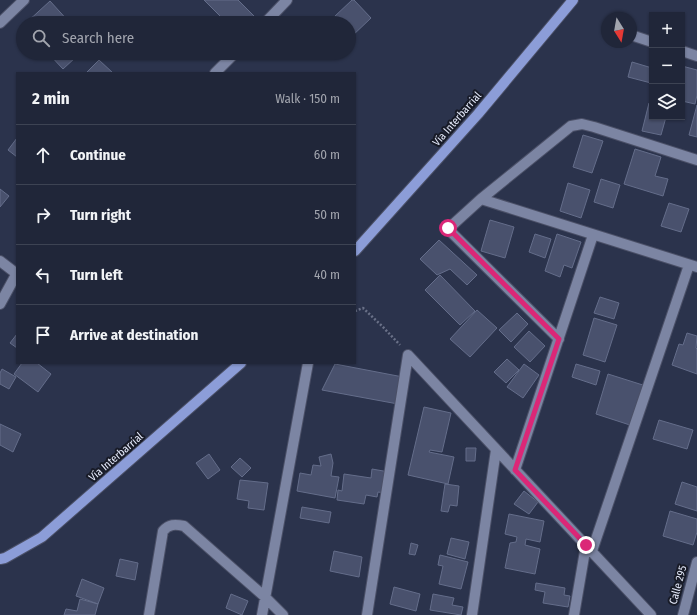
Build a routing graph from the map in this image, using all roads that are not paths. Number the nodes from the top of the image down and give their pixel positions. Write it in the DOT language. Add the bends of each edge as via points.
graph roads {
  1 [pos="24,0"];
  2 [pos="287,0"];
  3 [pos="573,0"];
  4 [pos="272,16"];
  5 [pos="0,23"];
  6 [pos="637,37"];
  7 [pos="649,41"];
  8 [pos="685,52"];
  9 [pos="697,56"];
  10 [pos="228,60"];
  11 [pos="216,72"];
  12 [pos="697,160"];
  13 [pos="481,199"];
  14 [pos="593,235"];
  15 [pos="356,250"];
  16 [pos="0,261"];
  17 [pos="693,266"];
  18 [pos="16,273"];
  19 [pos="16,276"];
  20 [pos="0,304"];
  21 [pos="559,339"];
  22 [pos="240,364"];
  23 [pos="308,364"];
  24 [pos="496,450"];
  25 [pos="515,470"];
  26 [pos="589,548"];
  27 [pos="0,559"];
  28 [pos="697,562"];
  29 [pos="265,597"];
  30 [pos="149,615"];
  31 [pos="262,615"];
  32 [pos="283,615"];
  33 [pos="367,615"];
  34 [pos="472,615"];
  35 [pos="574,615"];
  36 [pos="650,615"];
  37 [pos="683,615"];
  1 -- 5 [label="street"];
  2 -- 4 [label="street"];
  3 -- 15 [label="main road, Vía Interbarrial" via="478,114"];
  6 -- 7 [label="street"];
  8 -- 9 [label="street"];
  10 -- 11 [label="street"];
  12 -- 13 [label="street" via="582,124 572,126"];
  13 -- 14 [label="street"];
  13 -- 21 [label="street" via="448,228"];
  14 -- 17 [label="street"];
  14 -- 21 [label="street"];
  16 -- 18 [label="street"];
  17 -- 26 [label="street"];
  19 -- 20 [label="street"];
  21 -- 25 [label="street"];
  22 -- 27 [label="main road, Vía Interbarrial" via="42,537"];
  23 -- 29 [label="street"];
  24 -- 25 [label="street"];
  24 -- 33 [label="street" via="408,354"];
  24 -- 34 [label="street"];
  25 -- 26 [label="street"];
  26 -- 35 [label="street"];
  26 -- 36 [label="street"];
  28 -- 37 [label="street, Calle 295"];
  29 -- 30 [label="street" via="184,526 176,524 167,526 163,531"];
  29 -- 31 [label="street"];
  29 -- 32 [label="street"];
}
